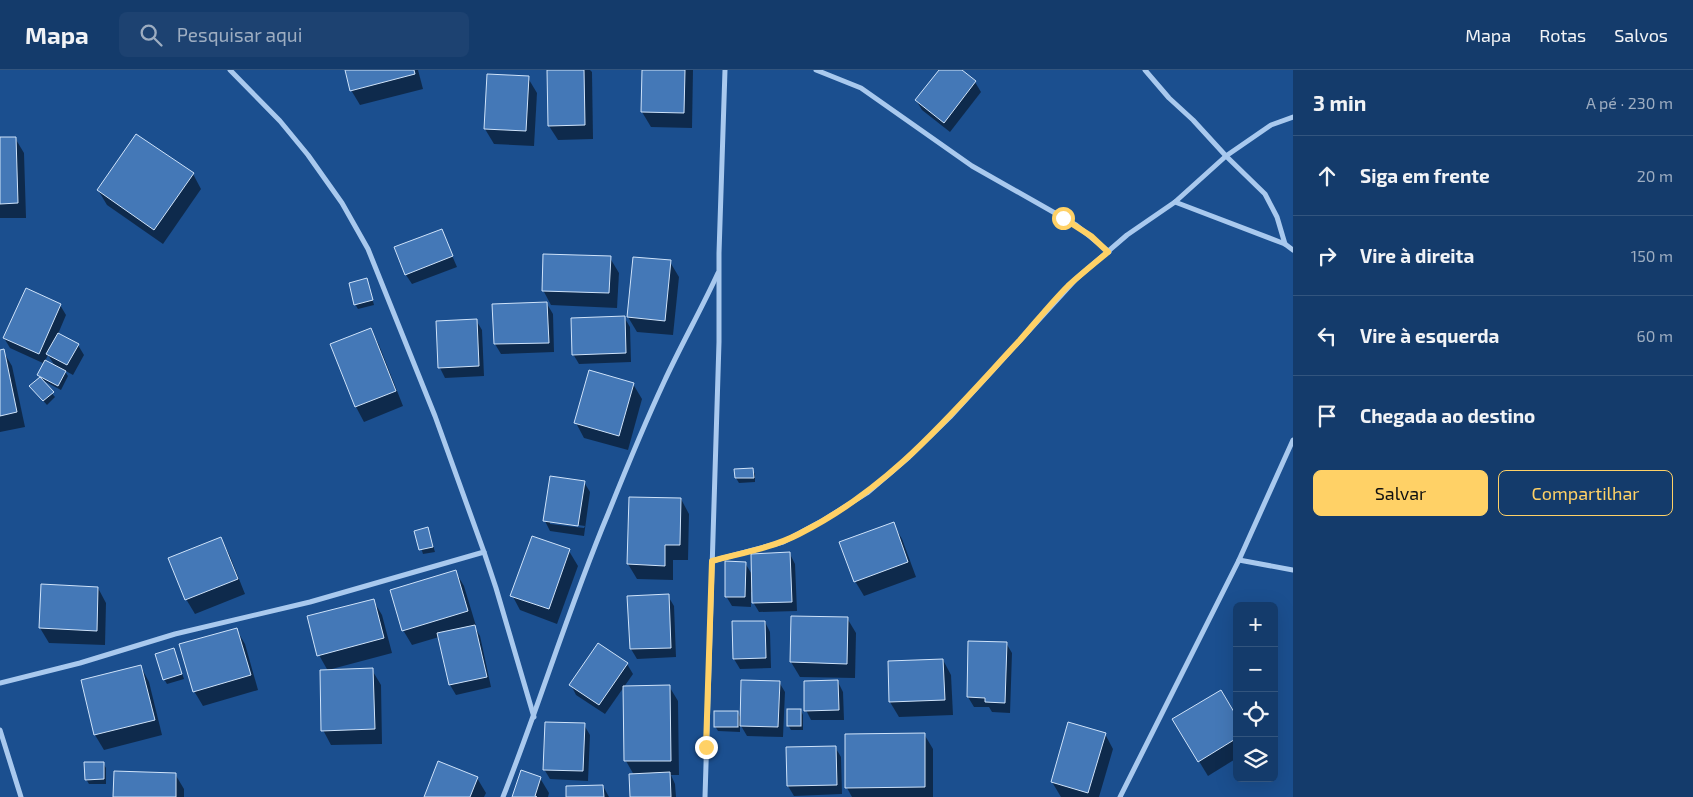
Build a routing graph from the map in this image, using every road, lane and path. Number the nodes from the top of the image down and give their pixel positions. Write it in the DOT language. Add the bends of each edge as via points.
graph roads {
  1 [pos="230,70"];
  2 [pos="725,70"];
  3 [pos="816,70"];
  4 [pos="1146,70"];
  5 [pos="1293,117"];
  6 [pos="1226,156"];
  7 [pos="1174,202"];
  8 [pos="1285,244"];
  9 [pos="1293,250"];
  10 [pos="1108,252"];
  11 [pos="719,271"];
  12 [pos="1293,440"];
  13 [pos="484,552"];
  14 [pos="1239,560"];
  15 [pos="712,561"];
  16 [pos="1293,570"];
  17 [pos="0,683"];
  18 [pos="534,718"];
  19 [pos="0,730"];
  20 [pos="21,797"];
  21 [pos="502,797"];
  22 [pos="705,797"];
  23 [pos="1120,797"];
  1 -- 13 [label="street" via="308,155 342,203 368,249 435,416"];
  2 -- 11 [label="street"];
  3 -- 10 [label="street" via="861,88 965,162 1076,225"];
  4 -- 6 [label="street"];
  5 -- 6 [label="street" via="1271,126"];
  6 -- 7 [label="street"];
  6 -- 8 [label="street" via="1265,194"];
  7 -- 8 [label="street"];
  7 -- 10 [label="street"];
  8 -- 9 [label="street"];
  10 -- 15 [label="street" via="1066,288 910,457 867,493 783,542"];
  11 -- 15 [label="street"];
  11 -- 18 [label="street" via="664,381 607,515"];
  12 -- 14 [label="street"];
  13 -- 17 [label="street" via="310,602 175,634 80,664"];
  13 -- 18 [label="street"];
  14 -- 16 [label="street"];
  14 -- 23 [label="street"];
  15 -- 22 [label="street"];
  18 -- 21 [label="street"];
  19 -- 20 [label="street"];
}
